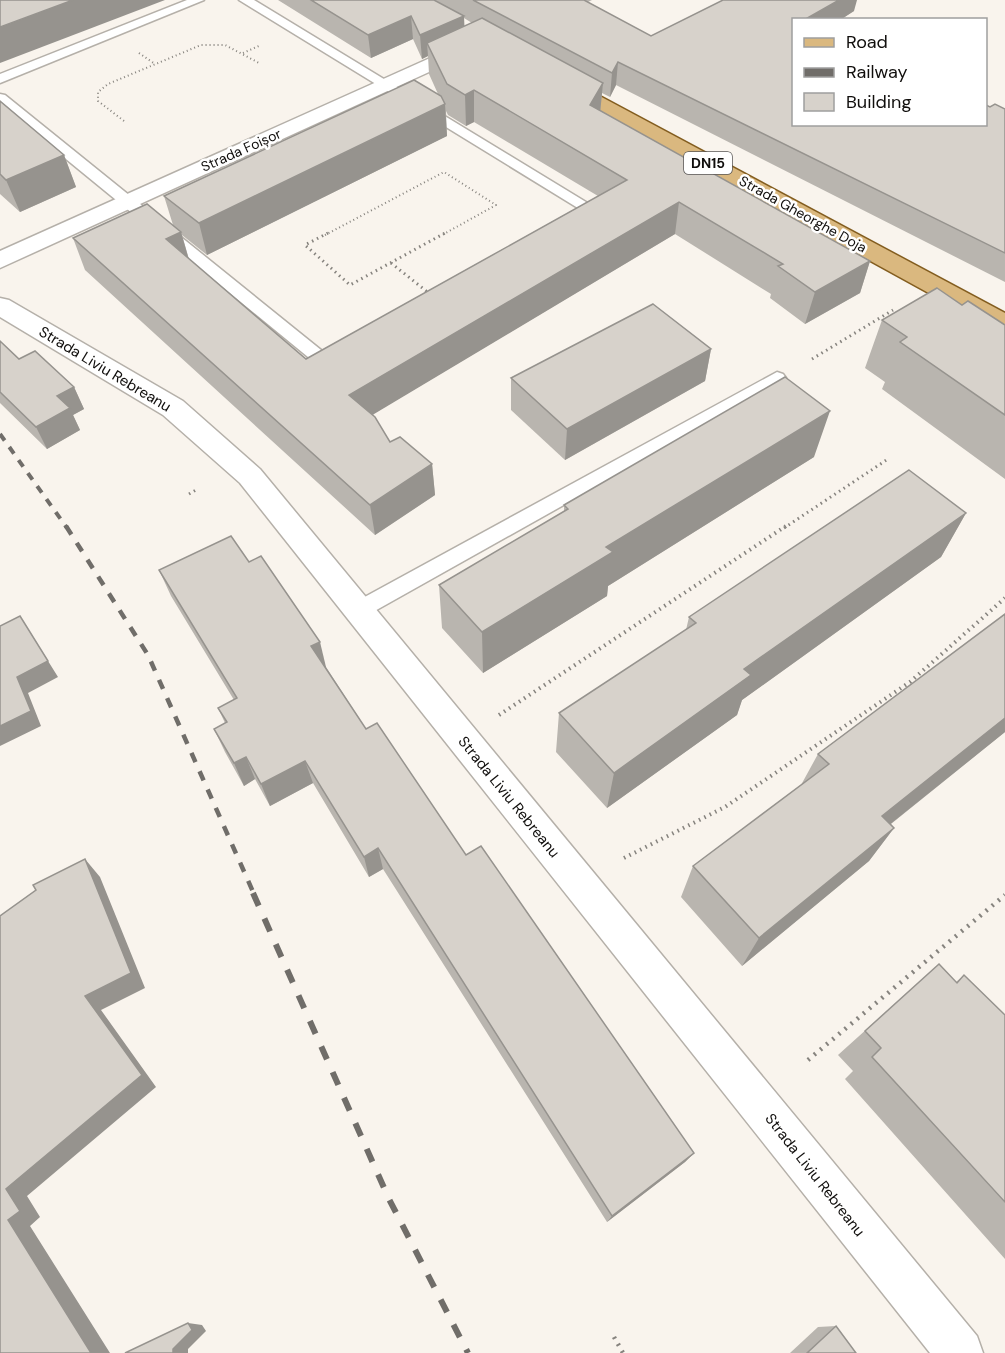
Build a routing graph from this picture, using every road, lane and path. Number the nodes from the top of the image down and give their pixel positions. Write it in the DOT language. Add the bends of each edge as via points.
graph roads {
  1 [pos="198,0"];
  2 [pos="245,0"];
  3 [pos="462,29"];
  4 [pos="487,43"];
  5 [pos="259,63"];
  6 [pos="542,73"];
  7 [pos="0,80"];
  8 [pos="387,85"];
  9 [pos="0,98"];
  10 [pos="124,121"];
  11 [pos="129,201"];
  12 [pos="577,224"];
  13 [pos="0,260"];
  14 [pos="391,263"];
  15 [pos="438,300"];
  16 [pos="0,306"];
  17 [pos="893,310"];
  18 [pos="1005,324"];
  19 [pos="356,345"];
  20 [pos="812,359"];
  21 [pos="777,378"];
  22 [pos="888,459"];
  23 [pos="196,490"];
  24 [pos="189,494"];
  25 [pos="1005,598"];
  26 [pos="357,611"];
  27 [pos="499,715"];
  28 [pos="624,858"];
  29 [pos="1005,895"];
  30 [pos="808,1060"];
  31 [pos="614,1337"];
  32 [pos="623,1353"];
  33 [pos="960,1353"];
  1 -- 7 [label="lane"];
  2 -- 8 [label="lane"];
  3 -- 4 [label="main road"];
  4 -- 8 [label="street, Strada Foișor"];
  5 -- 10 [label="path" via="230,45 217,42 108,84 98,92 98,101"];
  6 -- 18 [label="main road, Strada Gheorghe Doja / DN15"];
  8 -- 11 [label="street, Strada Foișor"];
  8 -- 12 [label="lane" via="597,213"];
  9 -- 11 [label="lane"];
  11 -- 13 [label="street, Strada Foișor"];
  11 -- 19 [label="lane" via="325,362"];
  14 -- 14 [label="path" via="350,285 305,245 444,172 496,205"];
  14 -- 15 [label="path"];
  16 -- 26 [label="street, Strada Liviu Rebreanu" via="173,408 250,476"];
  17 -- 20 [label="path"];
  21 -- 26 [label="lane"];
  22 -- 27 [label="path"];
  23 -- 24 [label="path"];
  25 -- 28 [label="path" via="910,682 725,807"];
  26 -- 33 [label="street, Strada Liviu Rebreanu"];
  29 -- 30 [label="path"];
  31 -- 32 [label="path"];
}
